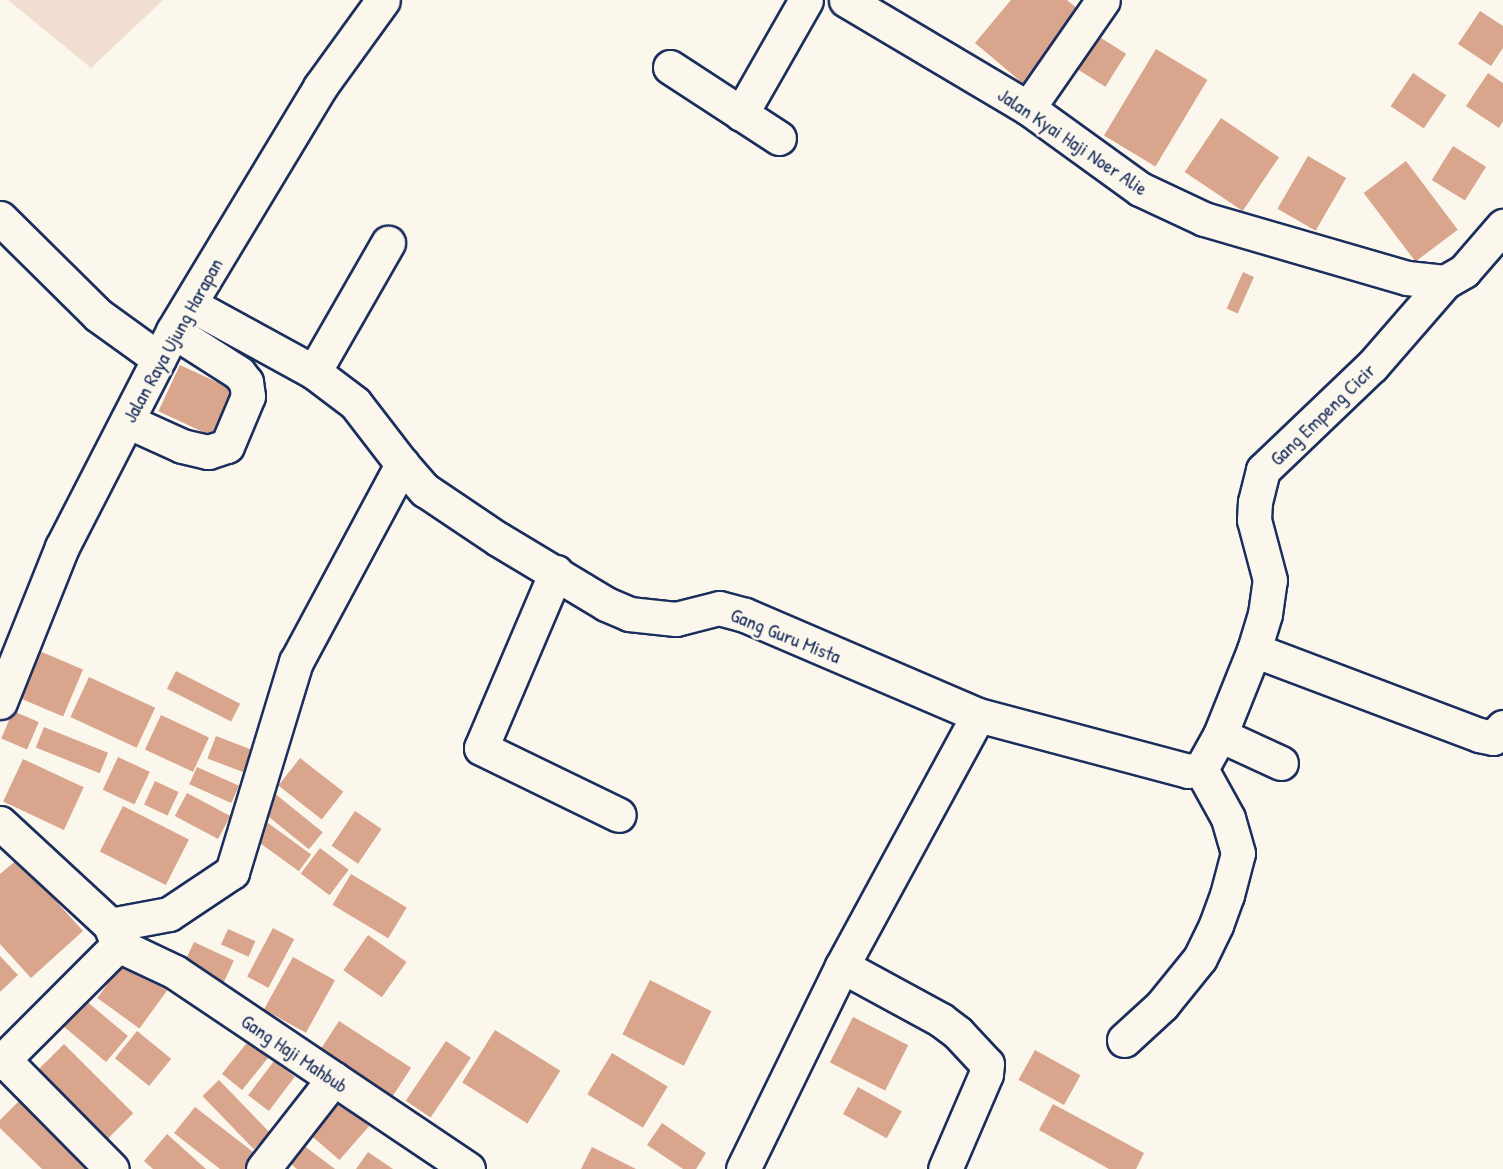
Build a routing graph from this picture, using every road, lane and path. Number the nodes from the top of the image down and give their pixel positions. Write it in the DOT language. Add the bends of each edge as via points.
graph roads {
  1 [pos="383,0"];
  2 [pos="806,0"];
  3 [pos="846,0"];
  4 [pos="1103,0"];
  5 [pos="670,67"];
  6 [pos="1028,108"];
  7 [pos="741,114"];
  8 [pos="779,138"];
  9 [pos="0,218"];
  10 [pos="1503,226"];
  11 [pos="388,243"];
  12 [pos="1445,282"];
  13 [pos="174,331"];
  14 [pos="314,372"];
  15 [pos="127,421"];
  16 [pos="402,464"];
  17 [pos="555,572"];
  18 [pos="1254,650"];
  19 [pos="0,702"];
  20 [pos="978,715"];
  21 [pos="1503,727"];
  22 [pos="1220,735"];
  23 [pos="1281,763"];
  24 [pos="1201,769"];
  25 [pos="619,815"];
  26 [pos="0,823"];
  27 [pos="114,935"];
  28 [pos="842,966"];
  29 [pos="1124,1040"];
  30 [pos="2,1061"];
  31 [pos="334,1078"];
  32 [pos="112,1169"];
  33 [pos="264,1169"];
  34 [pos="468,1169"];
  35 [pos="742,1169"];
  36 [pos="945,1169"];
  1 -- 13 [label="street, Jalan Raya Ujung Harapan" via="320,87"];
  2 -- 7 [label="street"];
  3 -- 6 [label="street, Jalan Kyai Haji Noer Alie"];
  4 -- 6 [label="street"];
  5 -- 7 [label="street"];
  6 -- 12 [label="street, Jalan Kyai Haji Noer Alie" via="1140,189 1204,219 1407,278"];
  7 -- 8 [label="street"];
  9 -- 13 [label="street" via="98,315"];
  10 -- 12 [label="street" via="1464,272"];
  11 -- 14 [label="street"];
  12 -- 18 [label="street, Gang Empeng Cicir" via="1372,366 1263,470 1254,520 1270,580"];
  13 -- 14 [label="street, Gang Guru Mista"];
  13 -- 15 [label="street, Jalan Raya Ujung Harapan"];
  13 -- 15 [label="street" via="239,373 246,382 248,396 226,446 208,452 182,446"];
  14 -- 16 [label="street, Gang Guru Mista" via="355,403"];
  15 -- 19 [label="street, Jalan Raya Ujung Harapan" via="62,547"];
  16 -- 17 [label="street, Gang Guru Mista" via="425,490"];
  16 -- 27 [label="street" via="296,662 232,872 169,914"];
  17 -- 20 [label="street, Gang Guru Mista" via="629,614 676,619 719,608 745,615"];
  17 -- 25 [label="street" via="481,748"];
  18 -- 21 [label="street" via="1479,735 1493,738"];
  18 -- 22 [label="street, Gang Empeng Cicir"];
  20 -- 24 [label="street, Gang Guru Mista" via="1188,771"];
  20 -- 28 [label="street"];
  22 -- 23 [label="street"];
  22 -- 24 [label="street, Gang Empeng Cicir"];
  24 -- 29 [label="street" via="1228,818 1238,853 1227,895 1200,958 1162,1005"];
  26 -- 27 [label="street"];
  27 -- 30 [label="street"];
  27 -- 31 [label="street, Gang Haji Mahbub"];
  28 -- 35 [label="street"];
  28 -- 36 [label="street" via="941,1020 987,1064"];
  30 -- 32 [label="street"];
  31 -- 33 [label="street"];
  31 -- 34 [label="street, Gang Haji Mahbub"];
}
